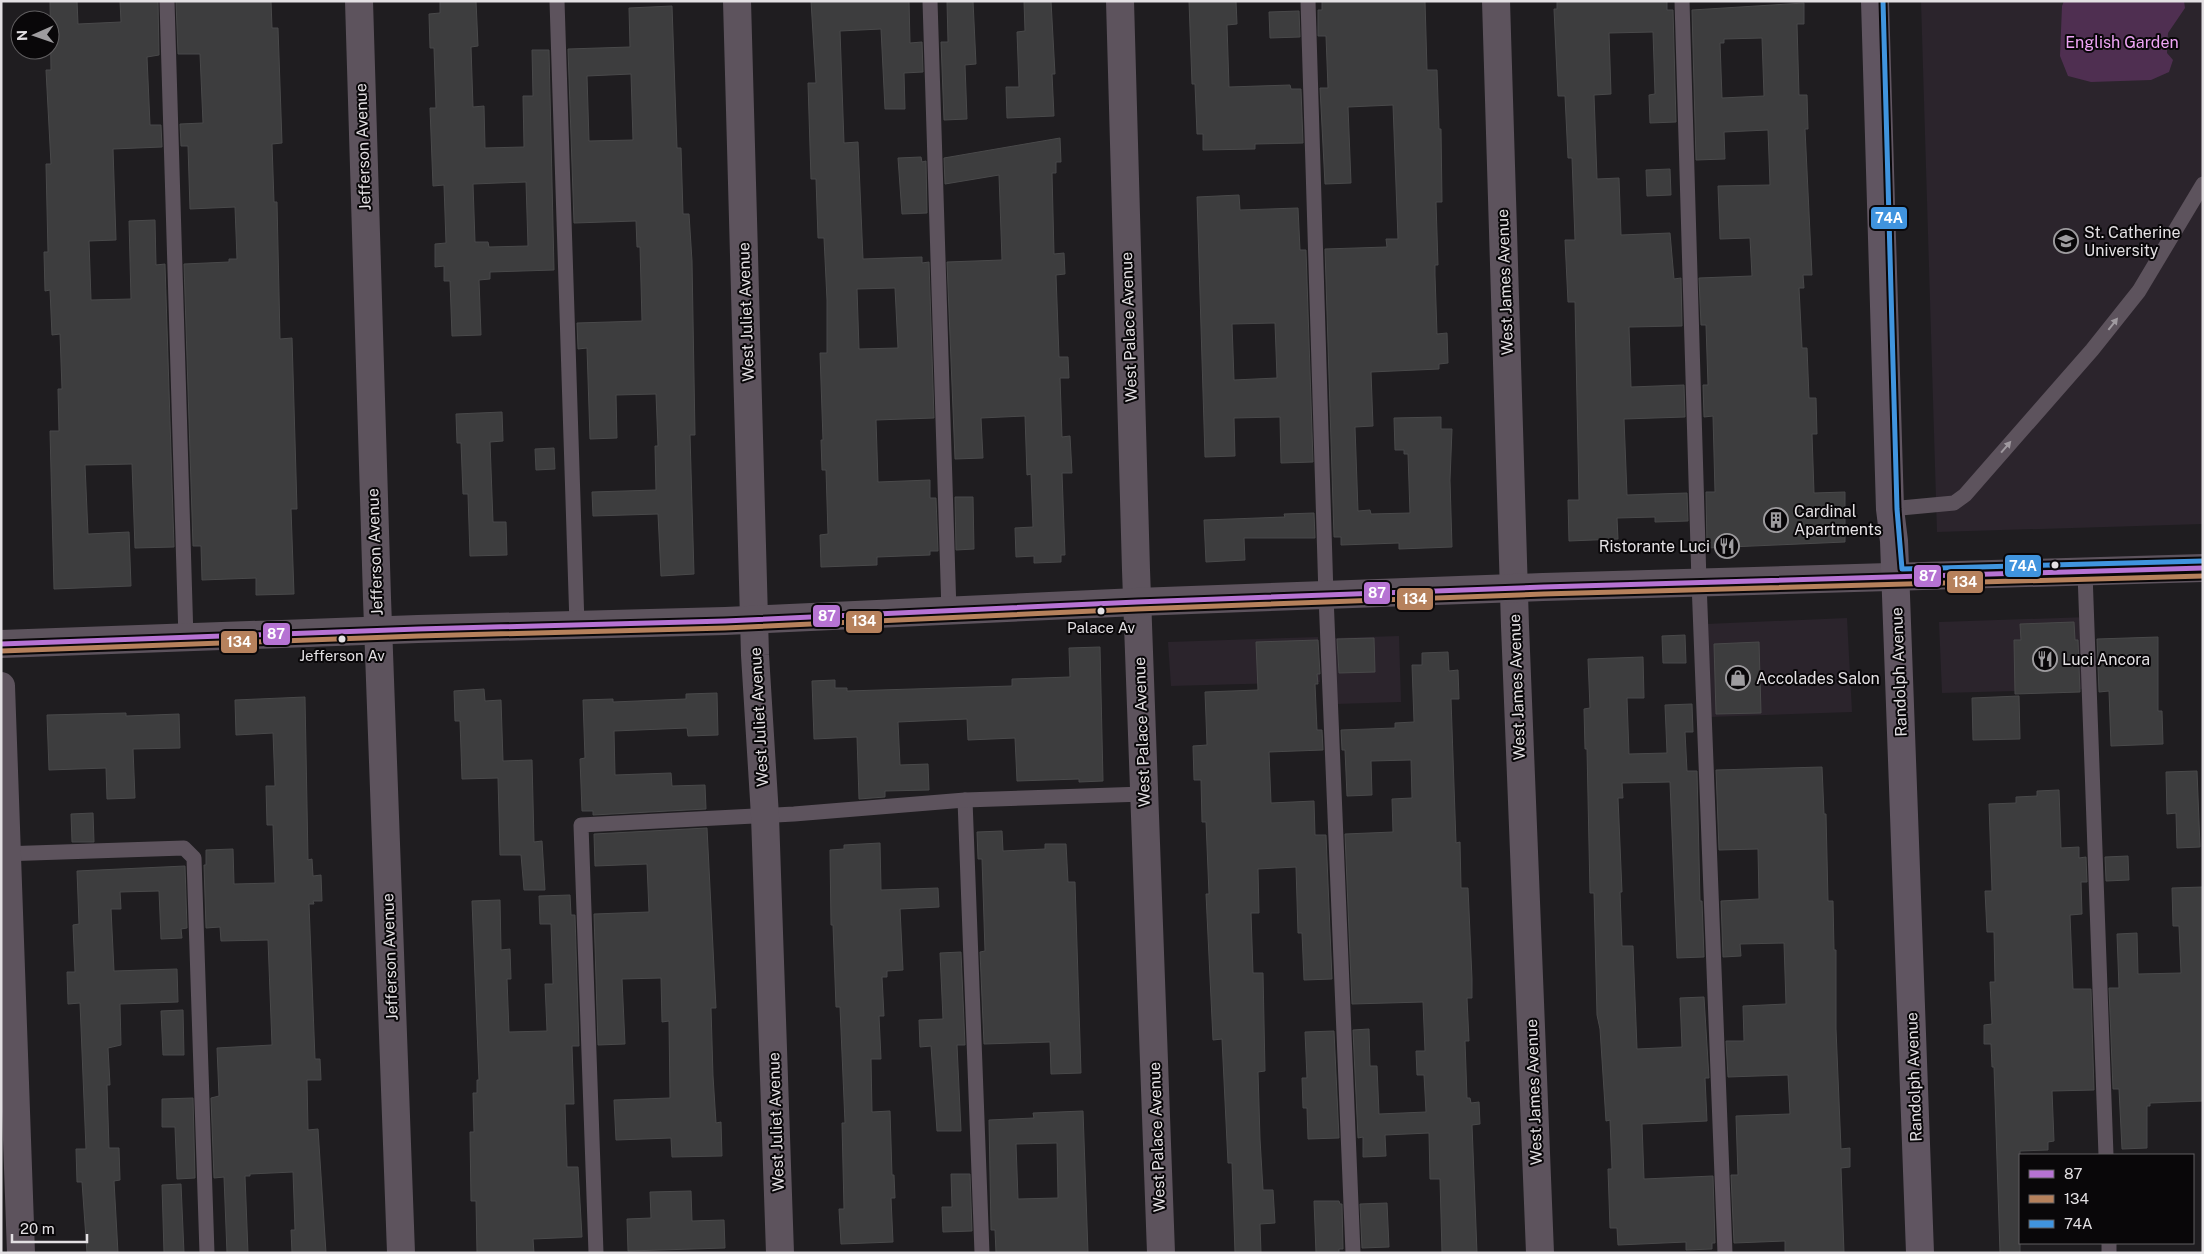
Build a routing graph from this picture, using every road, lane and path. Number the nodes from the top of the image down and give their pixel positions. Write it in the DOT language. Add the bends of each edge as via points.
graph roads {
  1 [pos="167,1"];
  2 [pos="358,1"];
  3 [pos="558,1"];
  4 [pos="736,1"];
  5 [pos="930,1"];
  6 [pos="1120,1"];
  7 [pos="1308,1"];
  8 [pos="1496,1"];
  9 [pos="1682,1"];
  10 [pos="1875,1"];
  11 [pos="2203,184"];
  12 [pos="1890,509"];
  13 [pos="2203,568"];
  14 [pos="2085,573"];
  15 [pos="1895,577"];
  16 [pos="1699,582"];
  17 [pos="1514,588"];
  18 [pos="1326,596"];
  19 [pos="1137,602"];
  20 [pos="949,612"];
  21 [pos="754,620"];
  22 [pos="577,625"];
  23 [pos="378,631"];
  24 [pos="186,639"];
  25 [pos="1,644"];
  26 [pos="1,686"];
  27 [pos="1144,794"];
  28 [pos="965,800"];
  29 [pos="765,816"];
  30 [pos="4,854"];
  31 [pos="2106,1154"];
  32 [pos="21,1253"];
  33 [pos="206,1253"];
  34 [pos="401,1253"];
  35 [pos="596,1253"];
  36 [pos="780,1253"];
  37 [pos="982,1253"];
  38 [pos="1161,1253"];
  39 [pos="1354,1253"];
  40 [pos="1540,1253"];
  41 [pos="1725,1253"];
  42 [pos="1920,1253"];
  1 -- 24 [label="lane"];
  2 -- 23 [label="street, Jefferson Avenue"];
  3 -- 22 [label="lane"];
  4 -- 21 [label="street, West Juliet Avenue"];
  5 -- 20 [label="lane"];
  6 -- 19 [label="street, West Palace Avenue"];
  7 -- 18 [label="lane"];
  8 -- 17 [label="street, West James Avenue"];
  9 -- 16 [label="lane"];
  10 -- 12 [label="main road, Randolph Avenue"];
  12 -- 11 [label="lane, one-way" via="1954,503 1974,484 2092,350 2139,291"];
  12 -- 15 [label="main road, Randolph Avenue"];
  13 -- 14 [label="street"];
  14 -- 15 [label="street"];
  14 -- 31 [label="lane"];
  15 -- 16 [label="street"];
  15 -- 42 [label="main road, Randolph Avenue"];
  16 -- 17 [label="street"];
  16 -- 41 [label="lane"];
  17 -- 18 [label="street"];
  17 -- 40 [label="street, West James Avenue"];
  18 -- 19 [label="street"];
  18 -- 39 [label="lane"];
  19 -- 20 [label="street"];
  19 -- 27 [label="street, West Palace Avenue"];
  20 -- 21 [label="street"];
  21 -- 22 [label="street"];
  21 -- 29 [label="street, West Juliet Avenue"];
  22 -- 23 [label="street"];
  23 -- 24 [label="street"];
  23 -- 34 [label="street, Jefferson Avenue"];
  24 -- 25 [label="street"];
  26 -- 30 [label="street"];
  27 -- 28 [label="lane"];
  27 -- 38 [label="street, West Palace Avenue"];
  28 -- 29 [label="lane"];
  28 -- 37 [label="lane"];
  29 -- 35 [label="lane" via="581,825"];
  29 -- 36 [label="street, West Juliet Avenue"];
  30 -- 32 [label="street"];
  30 -- 33 [label="lane" via="184,848 194,858"];
}
